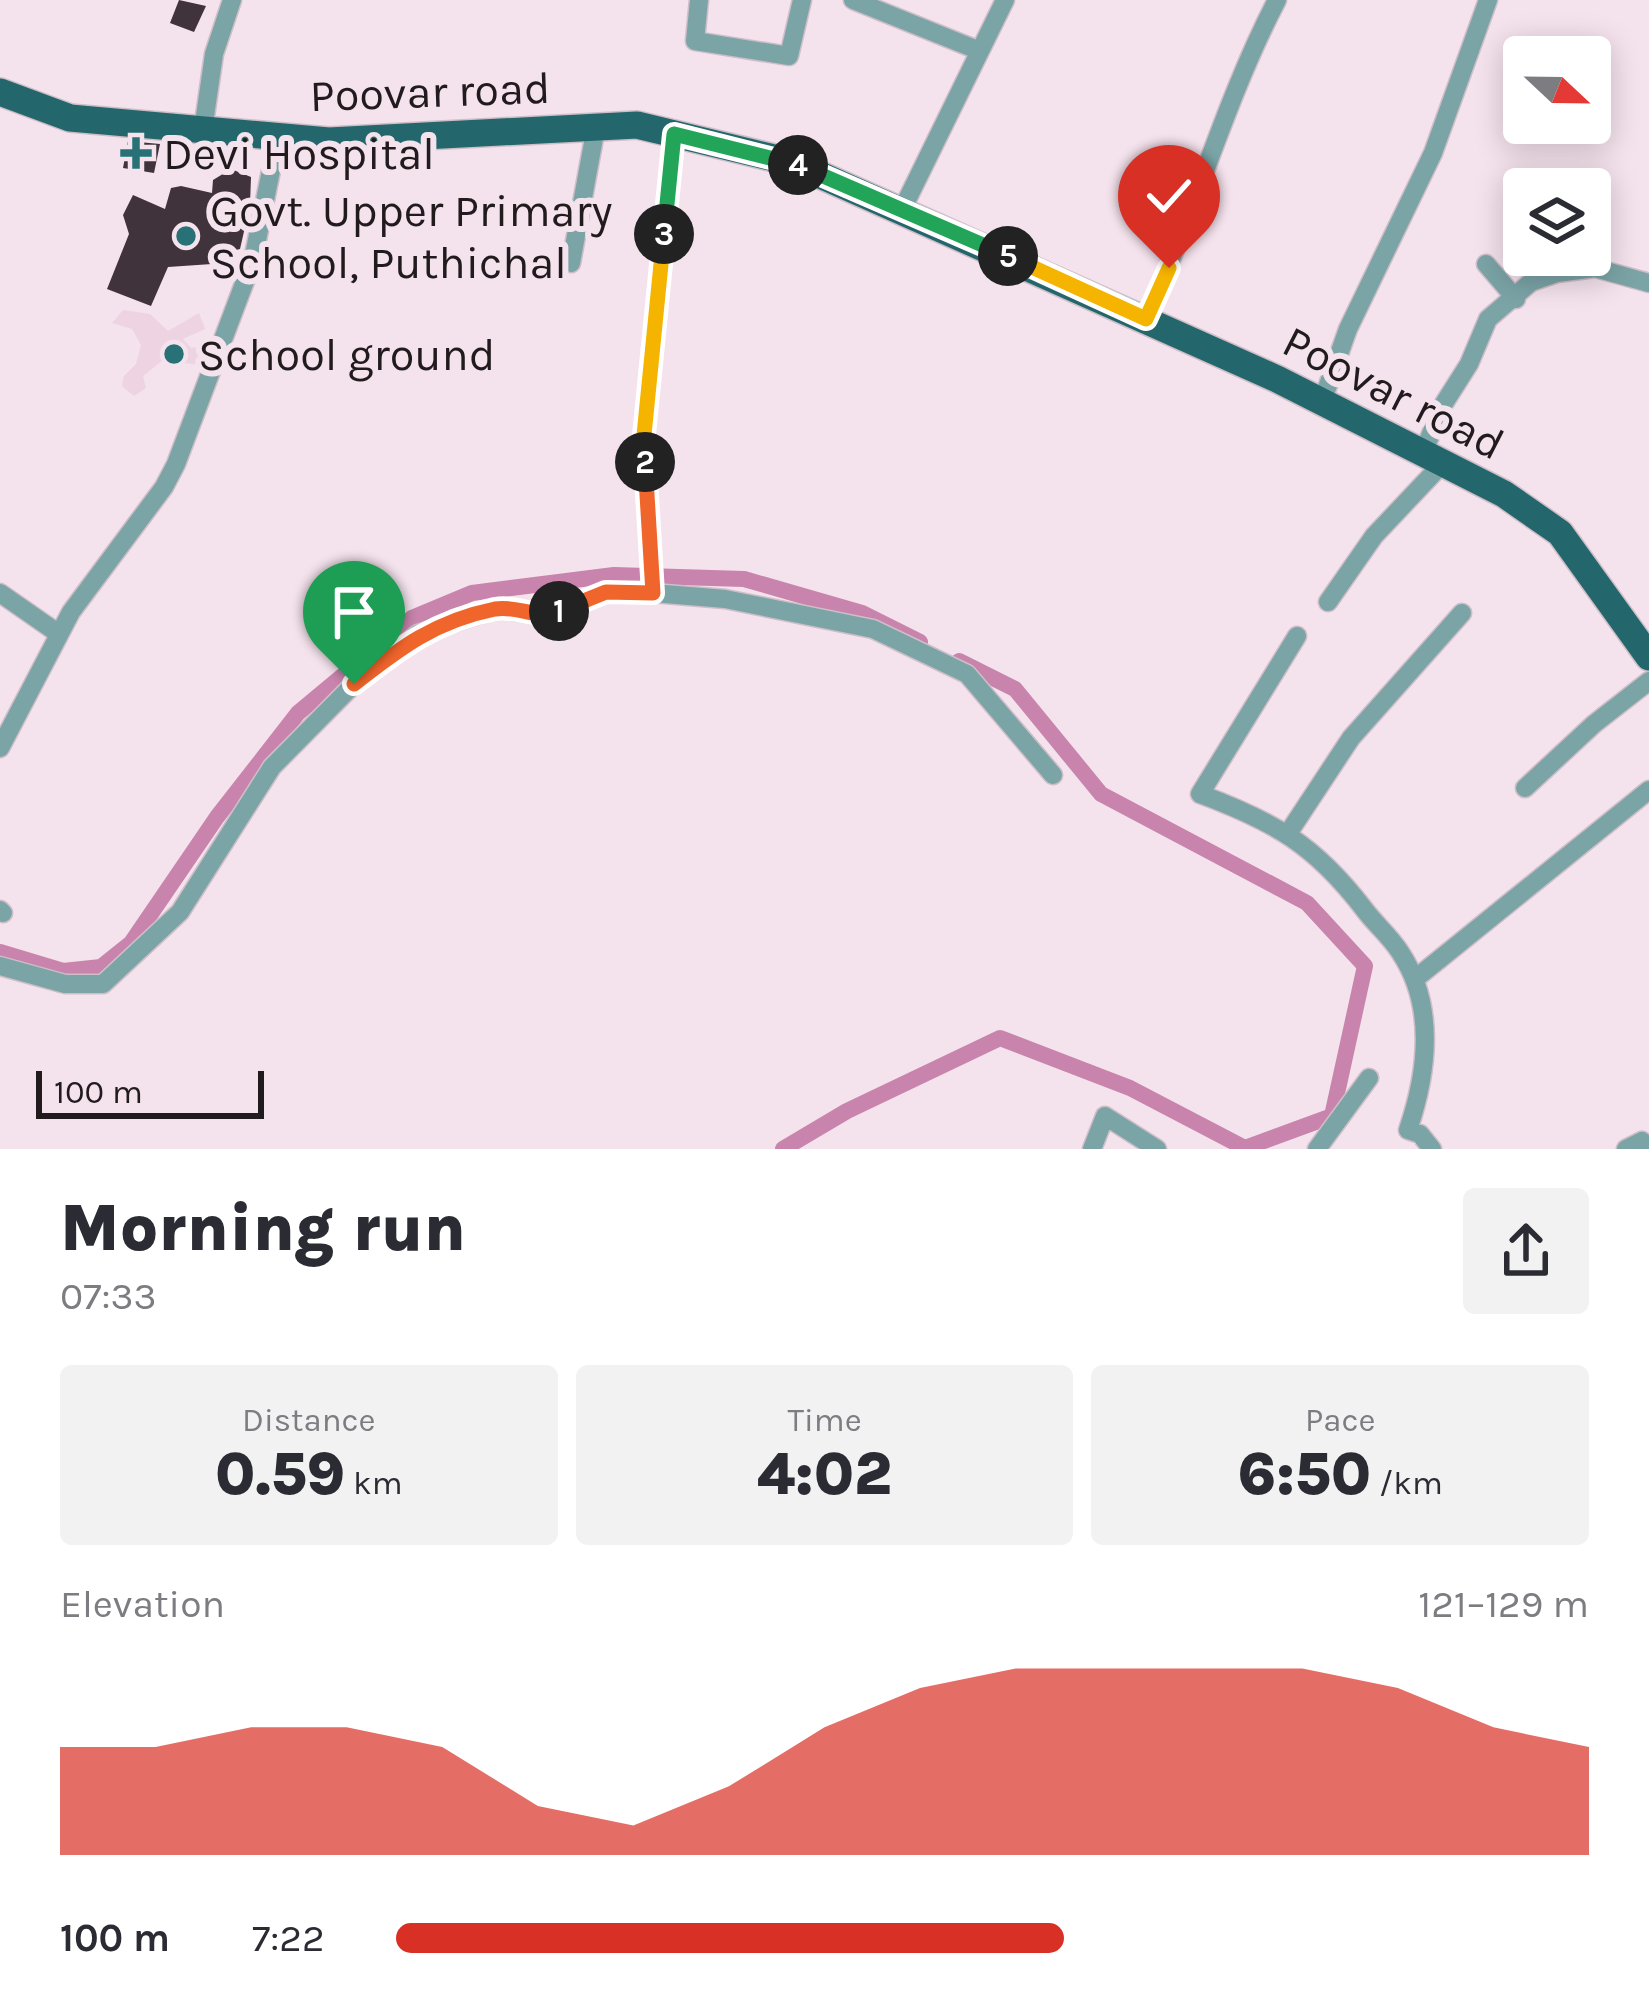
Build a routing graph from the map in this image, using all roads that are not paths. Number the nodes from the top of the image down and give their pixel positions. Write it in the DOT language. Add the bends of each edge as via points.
graph roads {
  1 [pos="232,0"];
  2 [pos="699,0"];
  3 [pos="802,0"];
  4 [pos="853,0"];
  5 [pos="1004,0"];
  6 [pos="1277,0"];
  7 [pos="1488,0"];
  8 [pos="980,52"];
  9 [pos="0,92"];
  10 [pos="596,128"];
  11 [pos="203,130"];
  12 [pos="674,134"];
  13 [pos="278,136"];
  14 [pos="902,210"];
  15 [pos="572,263"];
  16 [pos="1486,264"];
  17 [pos="1649,283"];
  18 [pos="1516,299"];
  19 [pos="1146,319"];
  20 [pos="1322,402"];
  21 [pos="1433,458"];
  22 [pos="652,591"];
  23 [pos="0,593"];
  24 [pos="1328,602"];
  25 [pos="1462,613"];
  26 [pos="59,634"];
  27 [pos="1297,636"];
  28 [pos="1649,657"];
  29 [pos="1649,681"];
  30 [pos="0,748"];
  31 [pos="1053,775"];
  32 [pos="1525,788"];
  33 [pos="1649,790"];
  34 [pos="1288,832"];
  35 [pos="0,966"];
  36 [pos="1415,979"];
  37 [pos="1369,1078"];
  38 [pos="1092,1149"];
  39 [pos="1157,1149"];
  40 [pos="1317,1149"];
  41 [pos="1432,1149"];
  1 -- 11 [label="street"];
  2 -- 3 [label="street" via="695,41 789,56"];
  4 -- 8 [label="street"];
  5 -- 8 [label="street"];
  6 -- 19 [label="street"];
  7 -- 20 [label="street" via="1433,153"];
  8 -- 14 [label="street"];
  9 -- 11 [label="main road, Poovar road" via="70,118"];
  10 -- 12 [label="main road, Poovar road" via="637,125"];
  10 -- 13 [label="main road, Poovar road" via="329,141"];
  10 -- 15 [label="street"];
  11 -- 13 [label="main road, Poovar road"];
  12 -- 14 [label="main road, Poovar road" via="791,162"];
  12 -- 22 [label="street" via="644,435"];
  13 -- 26 [label="street" via="253,260 176,464"];
  14 -- 19 [label="main road, Poovar road"];
  16 -- 18 [label="street"];
  17 -- 18 [label="street" via="1595,268 1538,278"];
  18 -- 21 [label="street" via="1488,319"];
  19 -- 20 [label="main road, Poovar road"];
  20 -- 21 [label="main road, Poovar road"];
  21 -- 24 [label="street"];
  21 -- 28 [label="main road, Poovar road" via="1560,533"];
  22 -- 31 [label="street" via="873,629 967,674"];
  22 -- 35 [label="street" via="606,592 545,617 500,608 418,634 354,684 272,767 180,912 103,984 65,984"];
  23 -- 26 [label="street"];
  25 -- 34 [label="street" via="1351,738"];
  26 -- 30 [label="street"];
  27 -- 34 [label="street" via="1200,794"];
  29 -- 32 [label="street"];
  33 -- 36 [label="street"];
  34 -- 36 [label="street" via="1350,890"];
  36 -- 41 [label="street" via="1426,1036 1408,1130"];
  37 -- 40 [label="street"];
  38 -- 39 [label="street" via="1105,1117"];
}
